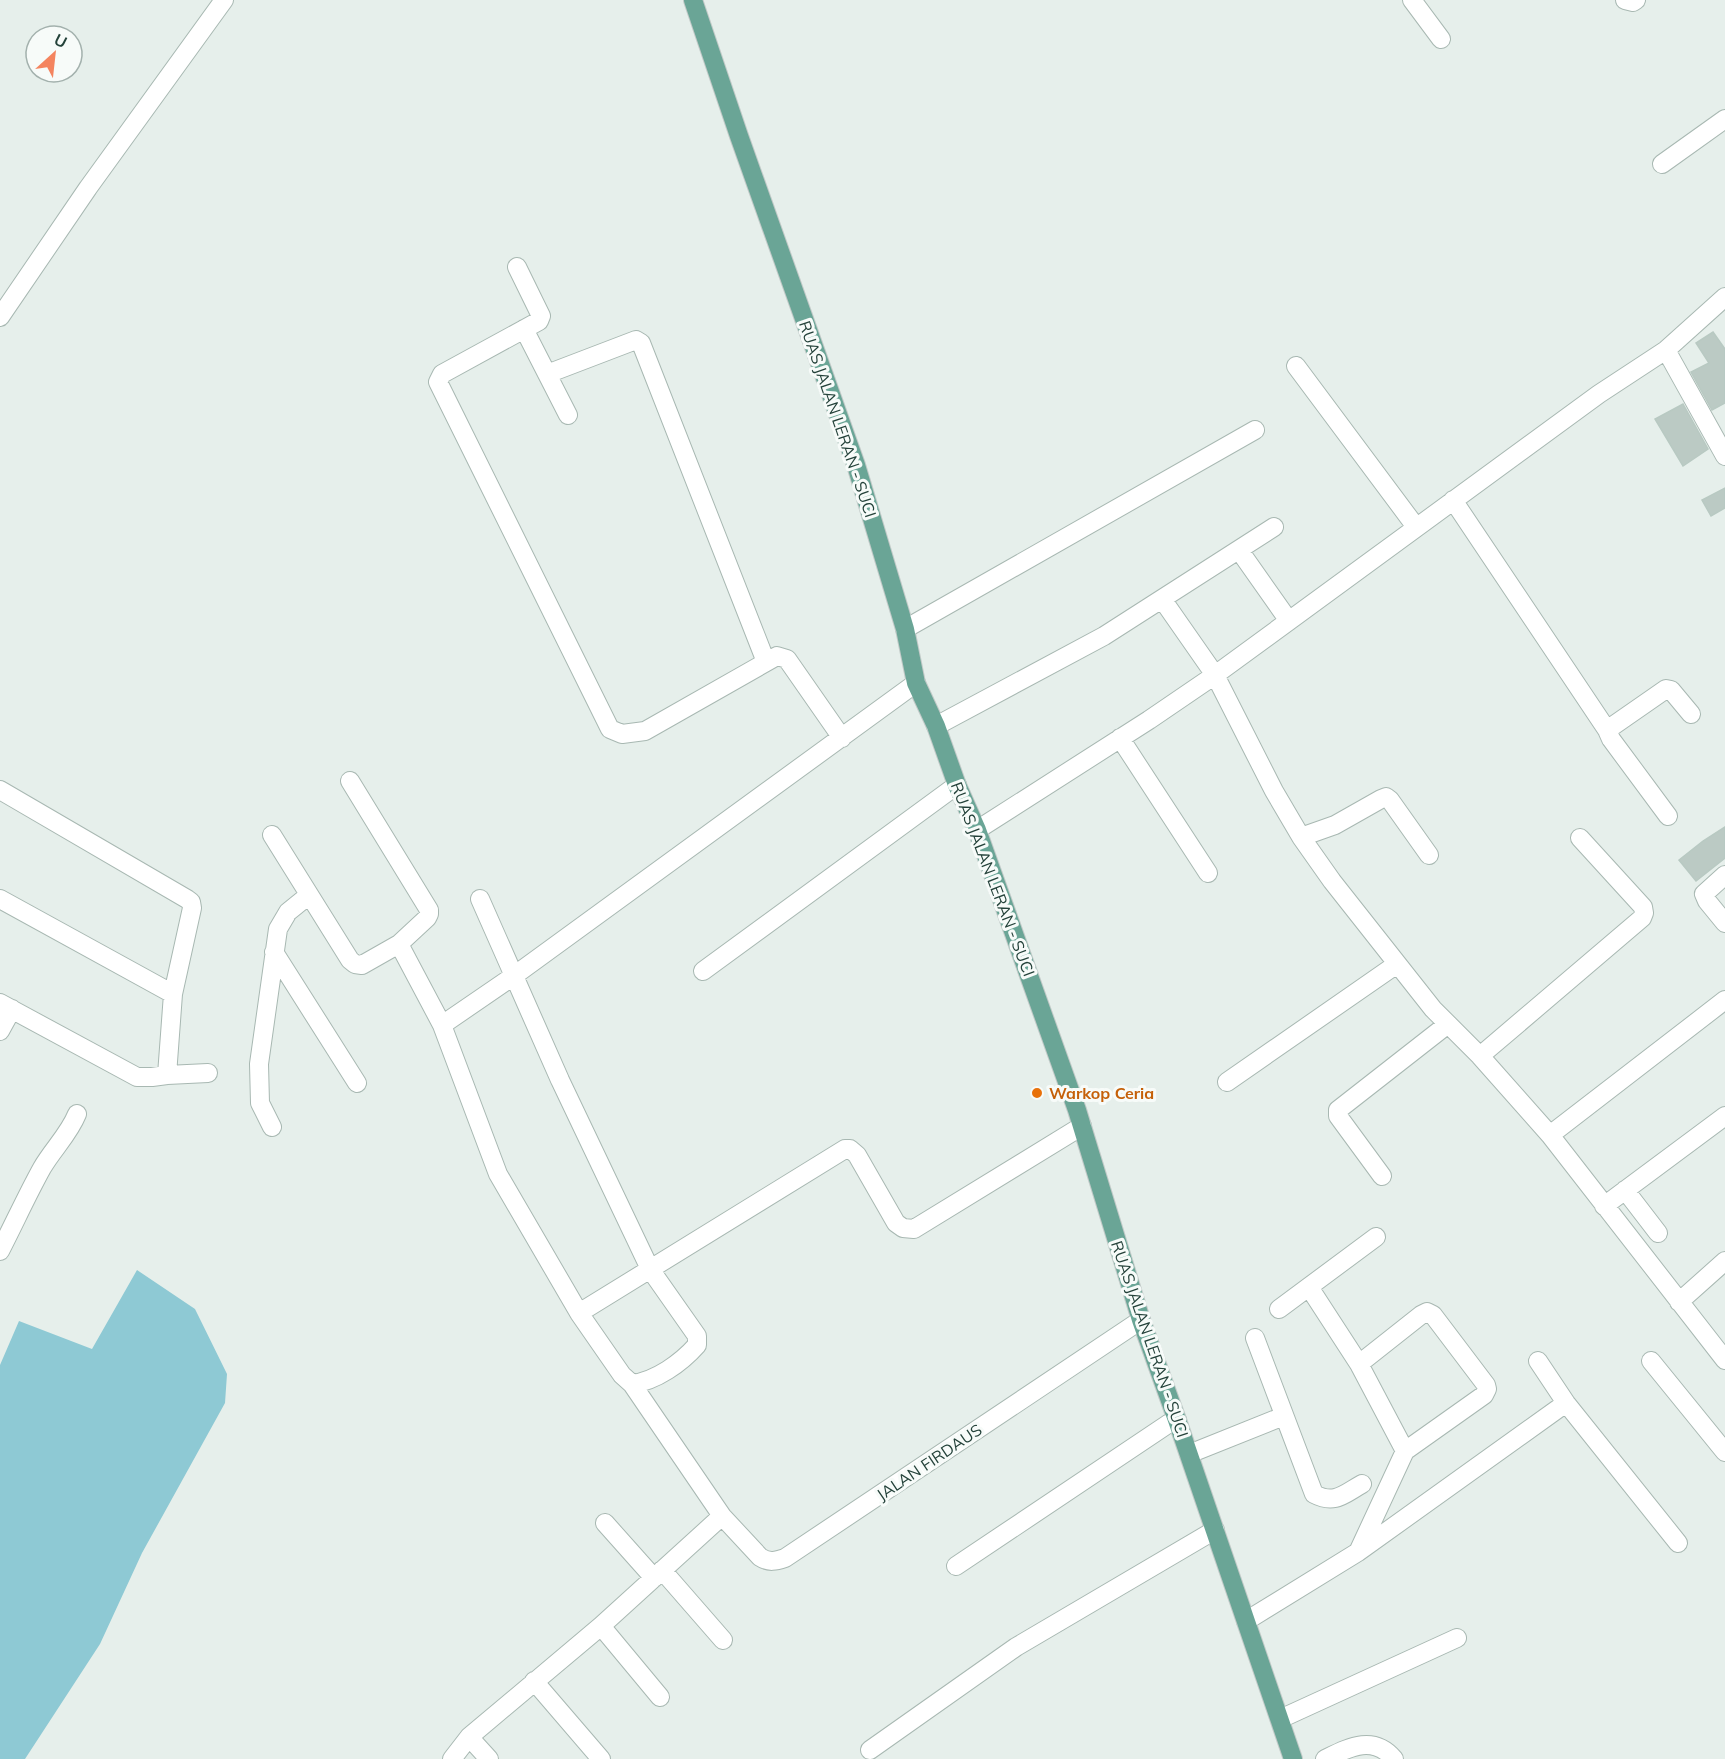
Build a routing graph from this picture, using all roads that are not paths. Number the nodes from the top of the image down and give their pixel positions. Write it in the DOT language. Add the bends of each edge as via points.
graph roads {
  1 [pos="224,0"];
  2 [pos="693,0"];
  3 [pos="1412,0"];
  4 [pos="1625,0"];
  5 [pos="1636,0"];
  6 [pos="1442,39"];
  7 [pos="1725,118"];
  8 [pos="1662,164"];
  9 [pos="517,267"];
  10 [pos="1724,299"];
  11 [pos="0,317"];
  12 [pos="524,329"];
  13 [pos="1666,350"];
  14 [pos="1296,366"];
  15 [pos="547,374"];
  16 [pos="568,415"];
  17 [pos="1255,430"];
  18 [pos="1725,456"];
  19 [pos="1453,500"];
  20 [pos="1274,527"];
  21 [pos="1416,527"];
  22 [pos="1239,550"];
  23 [pos="1162,599"];
  24 [pos="1289,621"];
  25 [pos="905,629"];
  26 [pos="766,662"];
  27 [pos="1215,675"];
  28 [pos="916,683"];
  29 [pos="1690,714"];
  30 [pos="936,726"];
  31 [pos="1608,730"];
  32 [pos="842,738"];
  33 [pos="1120,738"];
  34 [pos="350,781"];
  35 [pos="957,785"];
  36 [pos="0,790"];
  37 [pos="1668,816"];
  38 [pos="977,830"];
  39 [pos="272,835"];
  40 [pos="1301,837"];
  41 [pos="1580,838"];
  42 [pos="1429,855"];
  43 [pos="1208,873"];
  44 [pos="1725,875"];
  45 [pos="309,895"];
  46 [pos="0,899"];
  47 [pos="480,899"];
  48 [pos="1725,923"];
  49 [pos="399,944"];
  50 [pos="274,952"];
  51 [pos="1397,964"];
  52 [pos="703,971"];
  53 [pos="515,975"];
  54 [pos="173,994"];
  55 [pos="1725,1000"];
  56 [pos="6,1006"];
  57 [pos="1448,1024"];
  58 [pos="442,1025"];
  59 [pos="0,1031"];
  60 [pos="1480,1056"];
  61 [pos="208,1073"];
  62 [pos="166,1075"];
  63 [pos="1227,1082"];
  64 [pos="357,1083"];
  65 [pos="77,1114"];
  66 [pos="1725,1116"];
  67 [pos="1082,1126"];
  68 [pos="272,1127"];
  69 [pos="1550,1135"];
  70 [pos="1382,1176"];
  71 [pos="1625,1190"];
  72 [pos="1604,1206"];
  73 [pos="1658,1233"];
  74 [pos="1376,1237"];
  75 [pos="0,1251"];
  76 [pos="1725,1261"];
  77 [pos="650,1269"];
  78 [pos="1309,1287"];
  79 [pos="1679,1302"];
  80 [pos="1280,1309"];
  81 [pos="579,1313"];
  82 [pos="1141,1320"];
  83 [pos="1255,1338"];
  84 [pos="1725,1360"];
  85 [pos="1538,1361"];
  86 [pos="1652,1361"];
  87 [pos="1359,1364"];
  88 [pos="632,1384"];
  89 [pos="1566,1403"];
  90 [pos="1284,1416"];
  91 [pos="1177,1420"];
  92 [pos="1405,1451"];
  93 [pos="1725,1452"];
  94 [pos="1188,1454"];
  95 [pos="1362,1484"];
  96 [pos="1382,1500"];
  97 [pos="722,1516"];
  98 [pos="605,1523"];
  99 [pos="1399,1523"];
  100 [pos="1215,1530"];
  101 [pos="1678,1543"];
  102 [pos="1358,1552"];
  103 [pos="956,1566"];
  104 [pos="658,1574"];
  105 [pos="1246,1621"];
  106 [pos="601,1626"];
  107 [pos="1457,1638"];
  108 [pos="723,1640"];
  109 [pos="534,1681"];
  110 [pos="660,1696"];
  111 [pos="1280,1719"];
  112 [pos="469,1737"];
  113 [pos="870,1750"];
  114 [pos="452,1759"];
  115 [pos="489,1759"];
  116 [pos="601,1759"];
  117 [pos="1293,1759"];
  118 [pos="1325,1759"];
  119 [pos="1394,1759"];
  1 -- 11 [label="street"];
  2 -- 25 [label="main road, RUAS JALAN LERAN - SUCI" via="856,465"];
  3 -- 6 [label="street"];
  4 -- 5 [label="street"];
  7 -- 8 [label="street"];
  9 -- 12 [label="street" via="541,316 535,325"];
  10 -- 13 [label="street"];
  12 -- 15 [label="street"];
  12 -- 26 [label="street" via="442,374 438,382 610,729 622,734 645,731"];
  13 -- 18 [label="street"];
  13 -- 19 [label="street"];
  14 -- 21 [label="street"];
  15 -- 16 [label="street"];
  15 -- 26 [label="street" via="636,340 641,343"];
  17 -- 25 [label="street"];
  19 -- 21 [label="street"];
  19 -- 31 [label="street"];
  20 -- 22 [label="street"];
  21 -- 24 [label="street"];
  22 -- 23 [label="street"];
  22 -- 24 [label="street"];
  23 -- 27 [label="street"];
  23 -- 30 [label="street" via="1104,636"];
  24 -- 27 [label="street"];
  25 -- 28 [label="main road, RUAS JALAN LERAN - SUCI"];
  26 -- 32 [label="street" via="777,656 787,659"];
  27 -- 33 [label="street"];
  27 -- 40 [label="street"];
  28 -- 30 [label="main road, RUAS JALAN LERAN - SUCI"];
  28 -- 32 [label="street"];
  29 -- 31 [label="street" via="1666,689"];
  30 -- 35 [label="main road, RUAS JALAN LERAN - SUCI"];
  31 -- 37 [label="street" via="1611,740"];
  32 -- 53 [label="street"];
  33 -- 38 [label="street"];
  33 -- 43 [label="street"];
  34 -- 49 [label="street" via="429,910 427,918"];
  35 -- 38 [label="main road, RUAS JALAN LERAN - SUCI"];
  35 -- 52 [label="street"];
  36 -- 54 [label="street" via="191,902"];
  38 -- 67 [label="main road, RUAS JALAN LERAN - SUCI"];
  39 -- 45 [label="street"];
  40 -- 42 [label="street" via="1335,825 1386,797"];
  40 -- 51 [label="street"];
  41 -- 60 [label="street" via="1643,907 1642,918"];
  44 -- 48 [label="street" via="1704,897"];
  45 -- 49 [label="street" via="355,964 362,965"];
  45 -- 50 [label="street" via="288,912 278,929"];
  46 -- 54 [label="street"];
  47 -- 53 [label="street"];
  49 -- 58 [label="street"];
  50 -- 64 [label="street"];
  50 -- 68 [label="street" via="259,1064 260,1104"];
  51 -- 57 [label="street"];
  51 -- 63 [label="street"];
  53 -- 58 [label="street"];
  53 -- 77 [label="street"];
  54 -- 62 [label="street"];
  55 -- 69 [label="street"];
  56 -- 59 [label="street"];
  56 -- 62 [label="street" via="137,1077"];
  57 -- 60 [label="street"];
  57 -- 70 [label="street" via="1338,1110 1338,1116"];
  58 -- 81 [label="street" via="498,1174"];
  60 -- 69 [label="street"];
  61 -- 62 [label="street"];
  65 -- 75 [label="street" via="71,1129 42,1168"];
  66 -- 71 [label="street"];
  67 -- 77 [label="street" via="914,1229 896,1223 856,1155 845,1149"];
  67 -- 82 [label="main road, RUAS JALAN LERAN - SUCI"];
  69 -- 72 [label="street"];
  71 -- 72 [label="street"];
  71 -- 73 [label="street"];
  72 -- 79 [label="street"];
  74 -- 78 [label="street"];
  76 -- 79 [label="street"];
  77 -- 81 [label="street"];
  77 -- 88 [label="street" via="697,1336 697,1345 674,1365 645,1382"];
  78 -- 80 [label="street"];
  78 -- 87 [label="street"];
  79 -- 84 [label="street"];
  81 -- 88 [label="street"];
  82 -- 91 [label="main road, RUAS JALAN LERAN - SUCI"];
  82 -- 97 [label="street, JALAN FIRDAUS" via="785,1558 766,1561"];
  83 -- 90 [label="street"];
  85 -- 89 [label="street"];
  86 -- 93 [label="street"];
  87 -- 92 [label="street"];
  87 -- 92 [label="street" via="1426,1312 1433,1315 1486,1385 1484,1395"];
  88 -- 97 [label="street"];
  89 -- 99 [label="street"];
  89 -- 101 [label="street"];
  90 -- 94 [label="street"];
  90 -- 95 [label="street" via="1314,1494 1332,1500"];
  91 -- 94 [label="main road, RUAS JALAN LERAN - SUCI"];
  91 -- 103 [label="street"];
  92 -- 96 [label="street"];
  94 -- 100 [label="main road, RUAS JALAN LERAN - SUCI"];
  96 -- 99 [label="street"];
  96 -- 102 [label="street"];
  97 -- 104 [label="street"];
  98 -- 104 [label="street"];
  99 -- 102 [label="street"];
  100 -- 105 [label="main road, RUAS JALAN LERAN - SUCI"];
  100 -- 113 [label="street" via="1016,1647"];
  102 -- 105 [label="street"];
  104 -- 106 [label="street"];
  104 -- 108 [label="street"];
  105 -- 111 [label="main road, RUAS JALAN LERAN - SUCI"];
  106 -- 109 [label="street"];
  106 -- 110 [label="street"];
  107 -- 111 [label="street"];
  109 -- 112 [label="street"];
  109 -- 116 [label="street"];
  111 -- 117 [label="main road, RUAS JALAN LERAN - SUCI"];
  112 -- 114 [label="street"];
  112 -- 115 [label="street"];
  118 -- 119 [label="street" via="1353,1746 1374,1746"];
}
